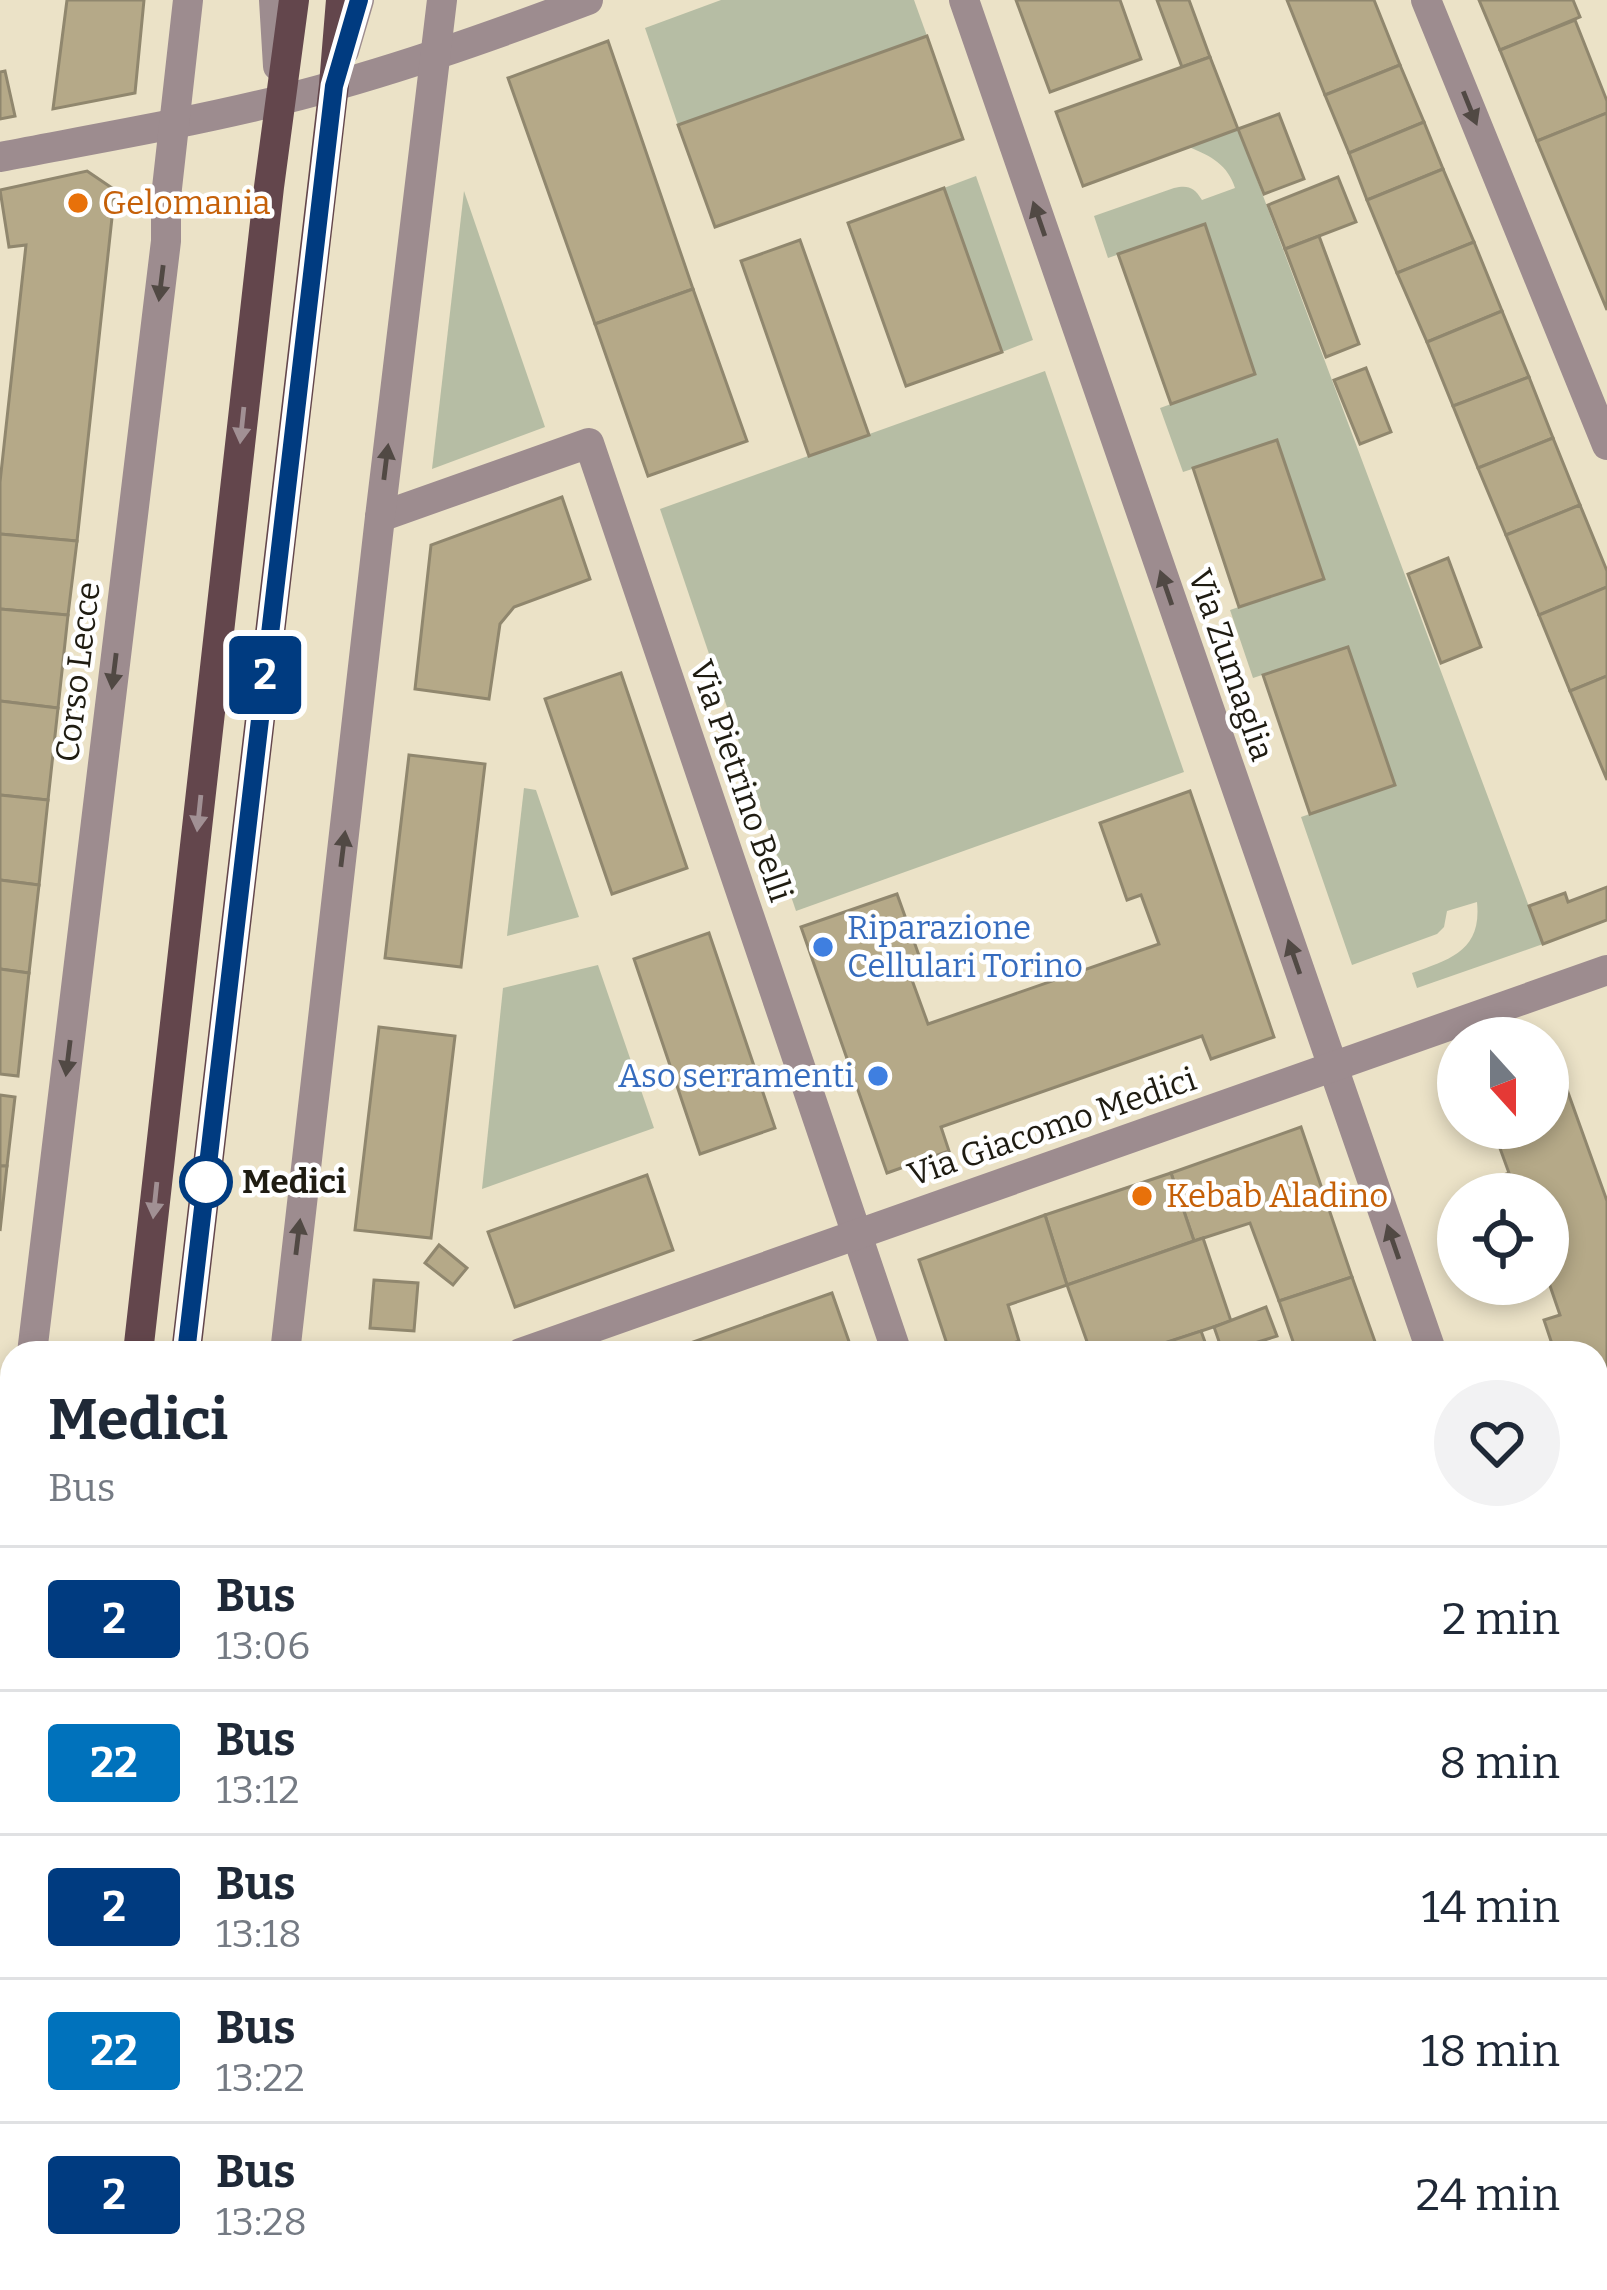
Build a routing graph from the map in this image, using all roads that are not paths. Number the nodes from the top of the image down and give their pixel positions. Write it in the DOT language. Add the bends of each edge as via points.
graph roads {
  1 [pos="188,0"];
  2 [pos="274,0"];
  3 [pos="294,0"];
  4 [pos="341,0"];
  5 [pos="359,0"];
  6 [pos="442,0"];
  7 [pos="588,0"];
  8 [pos="964,0"];
  9 [pos="1426,0"];
  10 [pos="436,56"];
  11 [pos="334,86"];
  12 [pos="280,100"];
  13 [pos="173,124"];
  14 [pos="0,157"];
  15 [pos="1607,445"];
  16 [pos="380,518"];
  17 [pos="1607,970"];
  18 [pos="1332,1067"];
  19 [pos="857,1234"];
  20 [pos="33,1341"];
  21 [pos="139,1341"];
  22 [pos="187,1341"];
  23 [pos="286,1341"];
  24 [pos="555,1341"];
  25 [pos="893,1341"];
  26 [pos="1428,1341"];
  1 -- 13 [label="street, Corso Lecce"];
  2 -- 12 [label="street"];
  3 -- 12 [label="main road"];
  4 -- 11 [label="main road"];
  5 -- 11 [label="street"];
  6 -- 10 [label="street"];
  7 -- 10 [label="street"];
  18 -- 8 [label="street, Via Zumaglia, one-way"];
  9 -- 15 [label="street, one-way"];
  10 -- 11 [label="street"];
  16 -- 10 [label="street, one-way"];
  11 -- 12 [label="street"];
  11 -- 22 [label="main road"];
  12 -- 13 [label="street"];
  12 -- 21 [label="main road, one-way"];
  13 -- 14 [label="street"];
  13 -- 20 [label="street, Corso Lecce, one-way" via="166,242"];
  16 -- 19 [label="street, Via Pietrino Belli" via="589,443"];
  23 -- 16 [label="street, one-way"];
  17 -- 18 [label="street, Via Giacomo Medici"];
  18 -- 19 [label="street, Via Giacomo Medici"];
  26 -- 18 [label="street, Via Zumaglia, one-way"];
  19 -- 24 [label="street, Via Giacomo Medici"];
  19 -- 25 [label="street, Via Pietrino Belli"];
}
